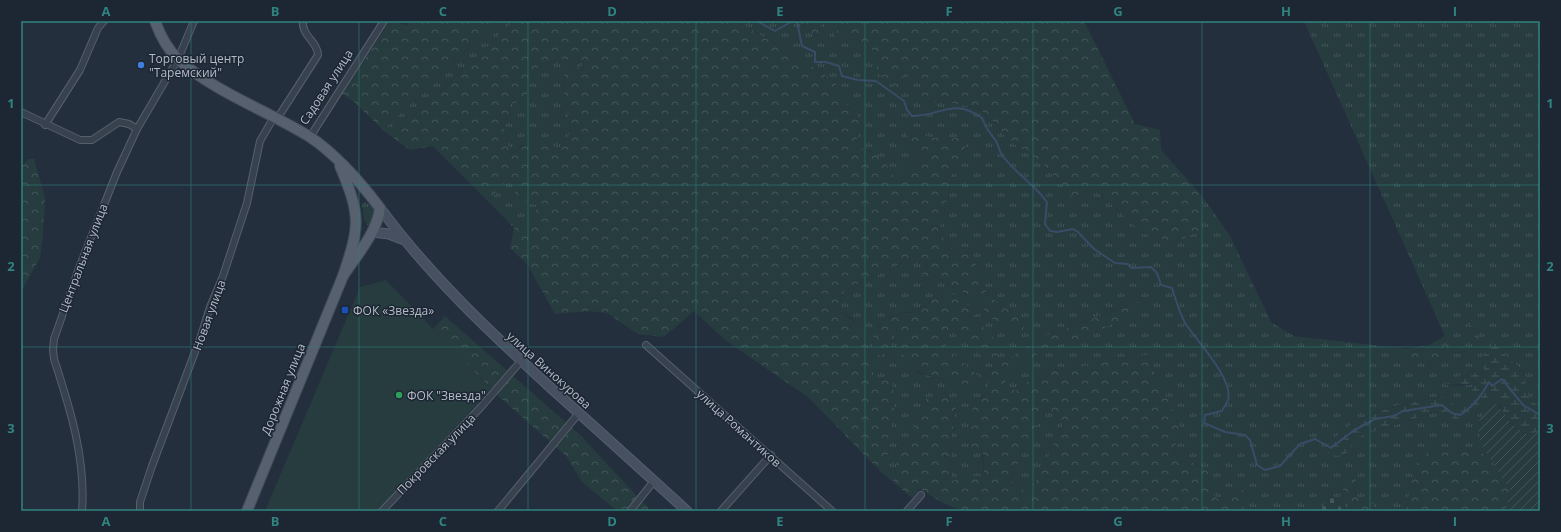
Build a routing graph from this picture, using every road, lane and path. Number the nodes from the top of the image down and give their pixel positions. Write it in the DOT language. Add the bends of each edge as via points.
graph roads {
  1 [pos="104,21"];
  2 [pos="155,21"];
  3 [pos="194,21"];
  4 [pos="303,21"];
  5 [pos="384,21"];
  6 [pos="178,59"];
  7 [pos="21,112"];
  8 [pos="276,118"];
  9 [pos="45,125"];
  10 [pos="138,129"];
  11 [pos="310,137"];
  12 [pos="337,161"];
  13 [pos="373,199"];
  14 [pos="380,208"];
  15 [pos="356,215"];
  16 [pos="372,232"];
  17 [pos="402,239"];
  18 [pos="343,276"];
  19 [pos="646,345"];
  20 [pos="521,361"];
  21 [pos="579,413"];
  22 [pos="771,455"];
  23 [pos="654,481"];
  24 [pos="921,495"];
  25 [pos="82,511"];
  26 [pos="140,511"];
  27 [pos="247,511"];
  28 [pos="382,511"];
  29 [pos="498,511"];
  30 [pos="630,511"];
  31 [pos="687,511"];
  32 [pos="721,511"];
  33 [pos="832,511"];
  34 [pos="907,511"];
  1 -- 9 [label="street" via="98,28 80,70"];
  2 -- 6 [label="main road" via="168,47"];
  3 -- 6 [label="street, Центральная улица"];
  4 -- 8 [label="street, Садовая улица" via="304,29 318,50 318,55"];
  5 -- 11 [label="street, Садовая улица"];
  6 -- 8 [label="main road" via="214,84"];
  6 -- 10 [label="street, Центральная улица"];
  7 -- 9 [label="street"];
  8 -- 11 [label="main road"];
  8 -- 26 [label="street, Новая улица" via="260,141 245,210 152,466 140,502"];
  9 -- 10 [label="street" via="80,140 92,140 119,122"];
  10 -- 25 [label="street, Центральная улица" via="103,204 54,339 54,359 76,434 82,472"];
  11 -- 12 [label="main road, Садовая улица"];
  12 -- 13 [label="main road, Садовая улица"];
  12 -- 15 [label="main road, Садовая улица" via="352,196"];
  13 -- 14 [label="main road, Садовая улица"];
  13 -- 15 [label="main road" via="361,200"];
  14 -- 16 [label="main road" via="379,218"];
  14 -- 17 [label="main road, Садовая улица"];
  15 -- 16 [label="main road" via="366,229"];
  15 -- 18 [label="main road" via="355,236"];
  16 -- 17 [label="main road"];
  16 -- 18 [label="main road"];
  17 -- 20 [label="main road, улица Винокурова" via="455,297"];
  18 -- 27 [label="main road, Дорожная улица"];
  19 -- 22 [label="street, улица Романтиков"];
  20 -- 21 [label="main road, улица Винокурова"];
  20 -- 28 [label="street, Покровская улица"];
  21 -- 23 [label="main road, улица Винокурова"];
  21 -- 29 [label="street"];
  22 -- 32 [label="street"];
  22 -- 33 [label="street, улица Романтиков"];
  23 -- 30 [label="street"];
  23 -- 31 [label="main road, улица Винокурова"];
  24 -- 34 [label="street"];
}
